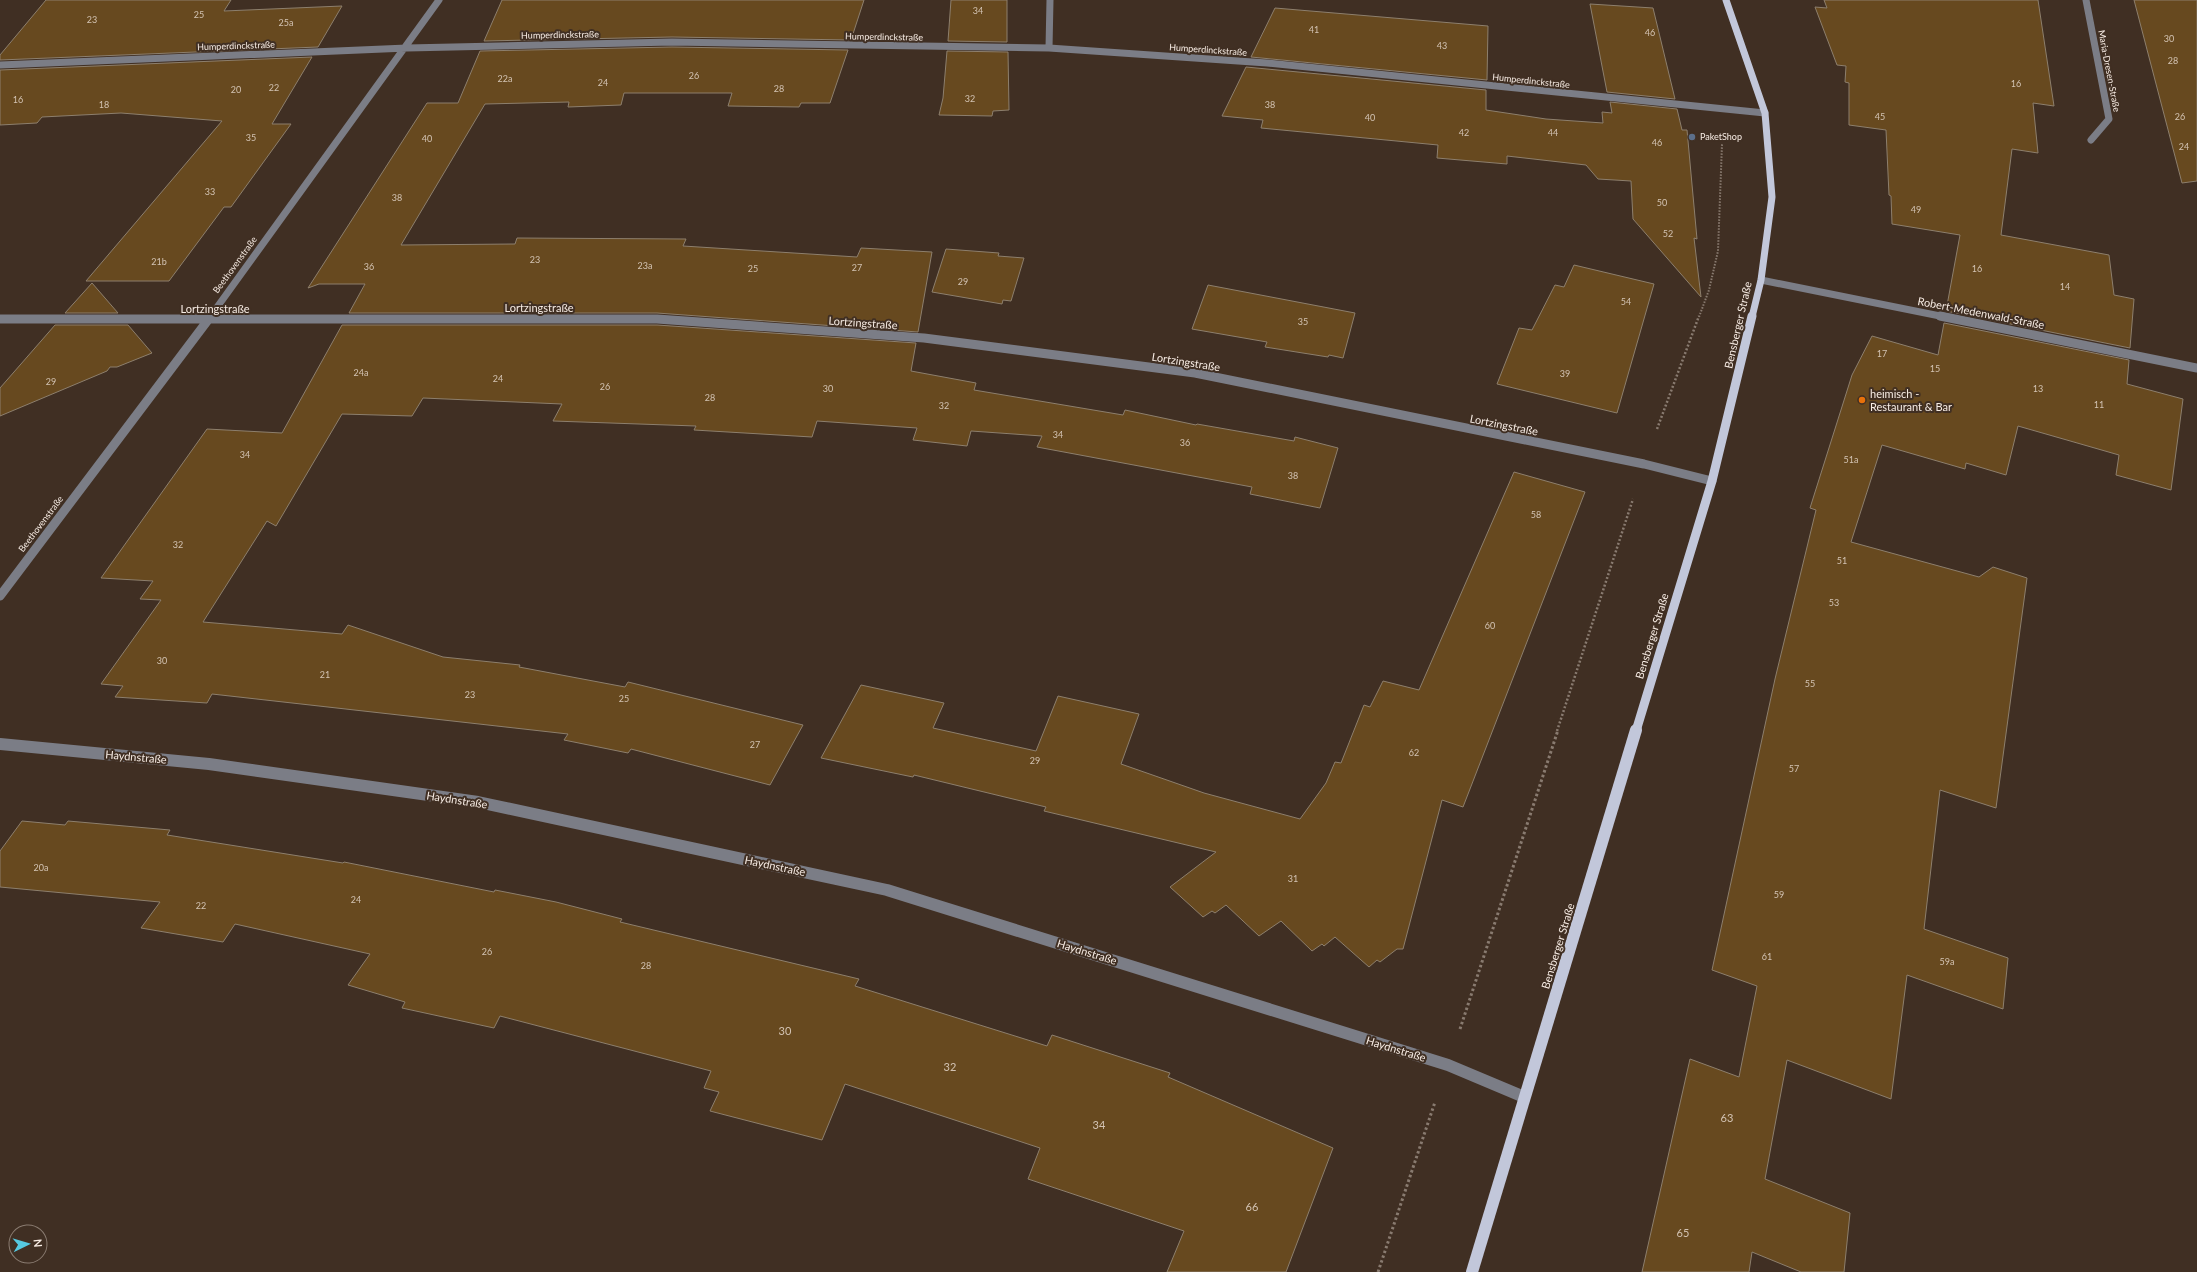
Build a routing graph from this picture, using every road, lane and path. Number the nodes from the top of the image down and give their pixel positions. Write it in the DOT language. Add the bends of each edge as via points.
graph roads {
  1 [pos="439,0"];
  2 [pos="1050,0"];
  3 [pos="1726,0"];
  4 [pos="2086,0"];
  5 [pos="407,48"];
  6 [pos="1049,48"];
  7 [pos="0,65"];
  8 [pos="1723,110"];
  9 [pos="1765,114"];
  10 [pos="2091,140"];
  11 [pos="1761,280"];
  12 [pos="0,319"];
  13 [pos="208,320"];
  14 [pos="2197,368"];
  15 [pos="1644,464"];
  16 [pos="1712,481"];
  17 [pos="0,596"];
  18 [pos="0,744"];
  19 [pos="1448,1065"];
  20 [pos="1524,1097"];
  21 [pos="1378,1272"];
  22 [pos="1472,1272"];
  1 -- 5 [label="street, Beethovenstraße"];
  2 -- 6 [label="street"];
  3 -- 9 [label="main road, Bensberger Straße"];
  4 -- 10 [label="street, Maria-Dresen-Straße" via="2109,119"];
  5 -- 6 [label="street, Humperdinckstraße" via="672,42"];
  5 -- 7 [label="street, Humperdinckstraße"];
  5 -- 13 [label="street, Beethovenstraße"];
  6 -- 8 [label="street, Humperdinckstraße" via="1267,63"];
  8 -- 9 [label="street, Humperdinckstraße"];
  8 -- 15 [label="path" via="1718,251 1710,290"];
  9 -- 11 [label="main road, Bensberger Straße" via="1772,197"];
  11 -- 14 [label="street, Robert-Medenwald-Straße"];
  11 -- 16 [label="main road, Bensberger Straße"];
  12 -- 13 [label="street, Lortzingstraße"];
  13 -- 15 [label="street, Lortzingstraße" via="657,319 924,338 1195,373"];
  13 -- 17 [label="street, Beethovenstraße"];
  15 -- 16 [label="street, Lortzingstraße"];
  15 -- 19 [label="path"];
  16 -- 20 [label="main road, Bensberger Straße"];
  18 -- 19 [label="street, Haydnstraße" via="209,764 478,802 887,890"];
  19 -- 20 [label="street, Haydnstraße"];
  19 -- 21 [label="path"];
  20 -- 22 [label="main road, Bensberger Straße"];
}
